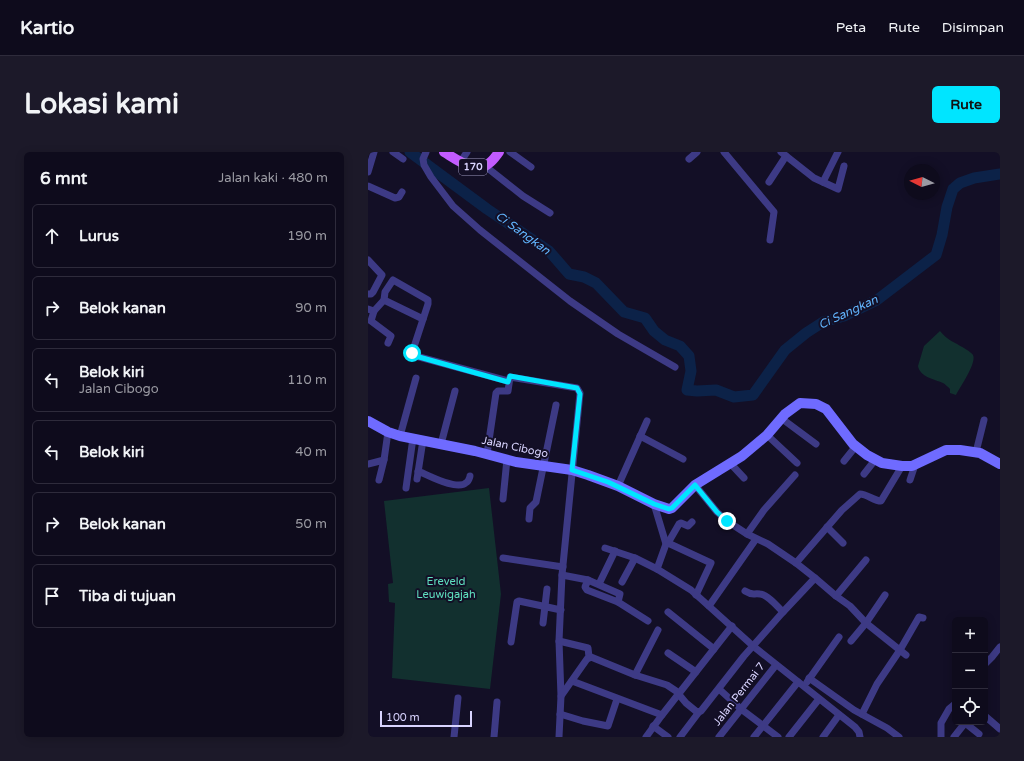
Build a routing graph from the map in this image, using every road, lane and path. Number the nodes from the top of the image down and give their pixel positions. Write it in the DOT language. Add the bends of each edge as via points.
graph roads {
  1 [pos="374,152"];
  2 [pos="393,152"];
  3 [pos="444,152"];
  4 [pos="467,152"];
  5 [pos="499,152"];
  6 [pos="510,152"];
  7 [pos="697,152"];
  8 [pos="724,152"];
  9 [pos="838,152"];
  10 [pos="425,154"];
  11 [pos="784,154"];
  12 [pos="403,159"];
  13 [pos="689,159"];
  14 [pos="461,161"];
  15 [pos="485,166"];
  16 [pos="844,166"];
  17 [pos="531,167"];
  18 [pos="368,172"];
  19 [pos="768,182"];
  20 [pos="823,182"];
  21 [pos="368,186"];
  22 [pos="402,192"];
  23 [pos="550,213"];
  24 [pos="770,240"];
  25 [pos="368,260"];
  26 [pos="382,274"];
  27 [pos="393,280"];
  28 [pos="368,294"];
  29 [pos="384,300"];
  30 [pos="371,310"];
  31 [pos="423,319"];
  32 [pos="388,343"];
  33 [pos="675,366"];
  34 [pos="416,378"];
  35 [pos="508,382"];
  36 [pos="455,391"];
  37 [pos="556,404"];
  38 [pos="781,418"];
  39 [pos="984,420"];
  40 [pos="647,421"];
  41 [pos="368,422"];
  42 [pos="388,432"];
  43 [pos="767,435"];
  44 [pos="400,436"];
  45 [pos="640,436"];
  46 [pos="418,439"];
  47 [pos="441,444"];
  48 [pos="816,444"];
  49 [pos="856,446"];
  50 [pos="976,452"];
  51 [pos="487,454"];
  52 [pos="508,459"];
  53 [pos="682,459"];
  54 [pos="384,460"];
  55 [pos="875,460"];
  56 [pos="844,461"];
  57 [pos="730,463"];
  58 [pos="797,463"];
  59 [pos="368,464"];
  60 [pos="1000,464"];
  61 [pos="915,465"];
  62 [pos="902,466"];
  63 [pos="544,467"];
  64 [pos="572,470"];
  65 [pos="864,474"];
  66 [pos="795,475"];
  67 [pos="470,476"];
  68 [pos="744,478"];
  69 [pos="379,480"];
  70 [pos="910,480"];
  71 [pos="695,485"];
  72 [pos="618,486"];
  73 [pos="406,488"];
  74 [pos="503,499"];
  75 [pos="654,504"];
  76 [pos="529,519"];
  77 [pos="692,522"];
  78 [pos="827,527"];
  79 [pos="747,534"];
  80 [pos="756,539"];
  81 [pos="843,543"];
  82 [pos="667,544"];
  83 [pos="605,548"];
  84 [pos="615,551"];
  85 [pos="503,558"];
  86 [pos="636,558"];
  87 [pos="866,560"];
  88 [pos="796,563"];
  89 [pos="563,567"];
  90 [pos="657,569"];
  91 [pos="562,575"];
  92 [pos="815,578"];
  93 [pos="588,580"];
  94 [pos="622,582"];
  95 [pos="599,584"];
  96 [pos="547,589"];
  97 [pos="745,591"];
  98 [pos="696,595"];
  99 [pos="885,595"];
  100 [pos="836,596"];
  101 [pos="618,602"];
  102 [pos="545,606"];
  103 [pos="708,606"];
  104 [pos="561,610"];
  105 [pos="668,612"];
  106 [pos="783,612"];
  107 [pos="923,618"];
  108 [pos="648,621"];
  109 [pos="866,623"];
  110 [pos="543,624"];
  111 [pos="732,626"];
  112 [pos="658,630"];
  113 [pos="838,637"];
  114 [pos="559,641"];
  115 [pos="851,641"];
  116 [pos="511,642"];
  117 [pos="753,646"];
  118 [pos="1000,647"];
  119 [pos="714,649"];
  120 [pos="900,650"];
  121 [pos="668,653"];
  122 [pos="906,655"];
  123 [pos="589,657"];
  124 [pos="988,661"];
  125 [pos="776,665"];
  126 [pos="696,672"];
  127 [pos="635,674"];
  128 [pos="809,678"];
  129 [pos="572,681"];
  130 [pos="801,684"];
  131 [pos="719,689"];
  132 [pos="678,695"];
  133 [pos="561,696"];
  134 [pos="458,698"];
  135 [pos="617,699"];
  136 [pos="819,699"];
  137 [pos="496,702"];
  138 [pos="741,709"];
  139 [pos="699,712"];
  140 [pos="952,712"];
  141 [pos="560,714"];
  142 [pos="862,714"];
  143 [pos="662,715"];
  144 [pos="839,716"];
  145 [pos="988,718"];
  146 [pos="998,724"];
  147 [pos="763,725"];
  148 [pos="962,725"];
  149 [pos="968,725"];
  150 [pos="653,726"];
  151 [pos="979,734"];
  152 [pos="454,737"];
  153 [pos="494,737"];
  154 [pos="559,737"];
  155 [pos="646,737"];
  156 [pos="668,737"];
  157 [pos="680,737"];
  158 [pos="719,737"];
  159 [pos="754,737"];
  160 [pos="778,737"];
  161 [pos="788,737"];
  162 [pos="823,737"];
  163 [pos="860,737"];
  164 [pos="899,737"];
  165 [pos="941,737"];
  166 [pos="954,737"];
  1 -- 18 [label="street"];
  2 -- 12 [label="street"];
  3 -- 14 [label="main road, 170"];
  4 -- 14 [label="street"];
  5 -- 15 [label="main road, 170"];
  6 -- 17 [label="street"];
  7 -- 13 [label="street"];
  8 -- 24 [label="street" via="774,212"];
  9 -- 20 [label="street"];
  10 -- 33 [label="street" via="425,169 453,206 480,230 570,301 618,334"];
  11 -- 19 [label="street"];
  11 -- 20 [label="street"];
  14 -- 15 [label="main road, 170" via="475,167"];
  15 -- 23 [label="street"];
  16 -- 20 [label="street" via="838,189"];
  21 -- 22 [label="street" via="395,198 399,198"];
  25 -- 26 [label="street"];
  26 -- 27 [label="street"];
  26 -- 28 [label="street" via="373,292"];
  27 -- 29 [label="street" via="385,292"];
  27 -- 31 [label="street" via="428,300"];
  29 -- 30 [label="street"];
  29 -- 31 [label="street"];
  30 -- 32 [label="street" via="371,321 391,336"];
  31 -- 35 [label="street" via="412,355"];
  34 -- 44 [label="street"];
  35 -- 51 [label="street" via="507,392 496,393"];
  35 -- 64 [label="street" via="510,376 579,390"];
  36 -- 47 [label="street"];
  37 -- 63 [label="street"];
  38 -- 43 [label="street"];
  38 -- 48 [label="street"];
  38 -- 49 [label="street" via="800,403 816,404 826,409"];
  39 -- 50 [label="street"];
  40 -- 45 [label="street"];
  41 -- 42 [label="street, Jalan Cibogo"];
  42 -- 44 [label="street, Jalan Cibogo"];
  42 -- 54 [label="street"];
  43 -- 57 [label="street"];
  43 -- 58 [label="street"];
  44 -- 46 [label="street, Jalan Cibogo"];
  45 -- 53 [label="street"];
  45 -- 72 [label="street"];
  46 -- 47 [label="street, Jalan Cibogo"];
  46 -- 67 [label="street" via="418,475 445,483 464,484"];
  46 -- 73 [label="street"];
  47 -- 51 [label="street, Jalan Cibogo"];
  49 -- 55 [label="street"];
  49 -- 56 [label="street"];
  50 -- 60 [label="street"];
  50 -- 61 [label="street" via="946,450"];
  51 -- 52 [label="street, Jalan Cibogo"];
  52 -- 63 [label="street, Jalan Cibogo"];
  52 -- 74 [label="street"];
  54 -- 59 [label="street"];
  54 -- 69 [label="street"];
  55 -- 62 [label="street"];
  55 -- 65 [label="street"];
  57 -- 68 [label="street"];
  57 -- 71 [label="street"];
  61 -- 62 [label="street"];
  61 -- 70 [label="street"];
  62 -- 78 [label="street" via="881,501 860,494"];
  63 -- 64 [label="street, Jalan Cibogo"];
  63 -- 76 [label="street" via="536,502 530,509"];
  64 -- 72 [label="street, Jalan Cibogo"];
  64 -- 89 [label="street"];
  66 -- 79 [label="street"];
  71 -- 75 [label="street, Jalan Cibogo" via="670,509"];
  71 -- 79 [label="street" via="717,512"];
  72 -- 75 [label="street, Jalan Cibogo"];
  75 -- 82 [label="street"];
  77 -- 82 [label="street" via="688,526 680,523"];
  78 -- 81 [label="street"];
  78 -- 88 [label="street"];
  79 -- 80 [label="street"];
  80 -- 88 [label="street"];
  80 -- 103 [label="street"];
  82 -- 90 [label="street"];
  82 -- 98 [label="street" via="711,563"];
  83 -- 84 [label="street"];
  84 -- 86 [label="street"];
  84 -- 95 [label="street"];
  85 -- 89 [label="street"];
  86 -- 90 [label="street"];
  86 -- 94 [label="street"];
  87 -- 100 [label="street"];
  88 -- 92 [label="street"];
  89 -- 91 [label="street"];
  90 -- 98 [label="street"];
  91 -- 93 [label="street"];
  91 -- 104 [label="street"];
  92 -- 100 [label="street"];
  92 -- 106 [label="street"];
  93 -- 95 [label="street"];
  93 -- 101 [label="street" via="585,587 587,590"];
  95 -- 101 [label="street" via="620,594"];
  96 -- 102 [label="street"];
  97 -- 106 [label="street" via="751,595 765,595"];
  98 -- 103 [label="street"];
  99 -- 109 [label="street"];
  100 -- 109 [label="street"];
  101 -- 108 [label="street"];
  102 -- 104 [label="street"];
  102 -- 110 [label="street"];
  102 -- 116 [label="street" via="517,602"];
  103 -- 111 [label="street"];
  104 -- 114 [label="street"];
  105 -- 119 [label="street"];
  106 -- 117 [label="street"];
  107 -- 120 [label="street" via="919,617"];
  109 -- 115 [label="street"];
  109 -- 120 [label="street"];
  111 -- 117 [label="street"];
  111 -- 119 [label="street"];
  112 -- 127 [label="street"];
  113 -- 128 [label="street"];
  114 -- 123 [label="street" via="588,648"];
  114 -- 133 [label="street"];
  117 -- 125 [label="street"];
  117 -- 131 [label="street"];
  118 -- 124 [label="street"];
  119 -- 126 [label="street"];
  120 -- 122 [label="street"];
  120 -- 142 [label="street" via="877,684"];
  121 -- 126 [label="street"];
  123 -- 127 [label="street"];
  123 -- 129 [label="street"];
  125 -- 130 [label="street"];
  125 -- 138 [label="street, Jalan Permai 7"];
  126 -- 132 [label="street"];
  127 -- 132 [label="street" via="667,685"];
  128 -- 130 [label="street"];
  128 -- 142 [label="street"];
  129 -- 133 [label="street"];
  129 -- 135 [label="street"];
  130 -- 136 [label="street"];
  130 -- 147 [label="street"];
  131 -- 138 [label="street"];
  131 -- 139 [label="street"];
  132 -- 139 [label="street"];
  132 -- 143 [label="street"];
  133 -- 141 [label="street"];
  134 -- 152 [label="street"];
  135 -- 141 [label="street" via="608,726"];
  135 -- 143 [label="street"];
  136 -- 144 [label="street"];
  136 -- 161 [label="street"];
  137 -- 153 [label="street"];
  138 -- 147 [label="street"];
  138 -- 158 [label="street, Jalan Permai 7"];
  139 -- 157 [label="street"];
  140 -- 165 [label="street" via="940,726"];
  141 -- 154 [label="street"];
  142 -- 164 [label="street"];
  143 -- 150 [label="street"];
  144 -- 162 [label="street"];
  144 -- 163 [label="street" via="858,729"];
  145 -- 146 [label="street"];
  147 -- 159 [label="street"];
  147 -- 160 [label="street"];
  148 -- 166 [label="street"];
  149 -- 151 [label="street"];
  150 -- 155 [label="street"];
  150 -- 156 [label="street"];
}
